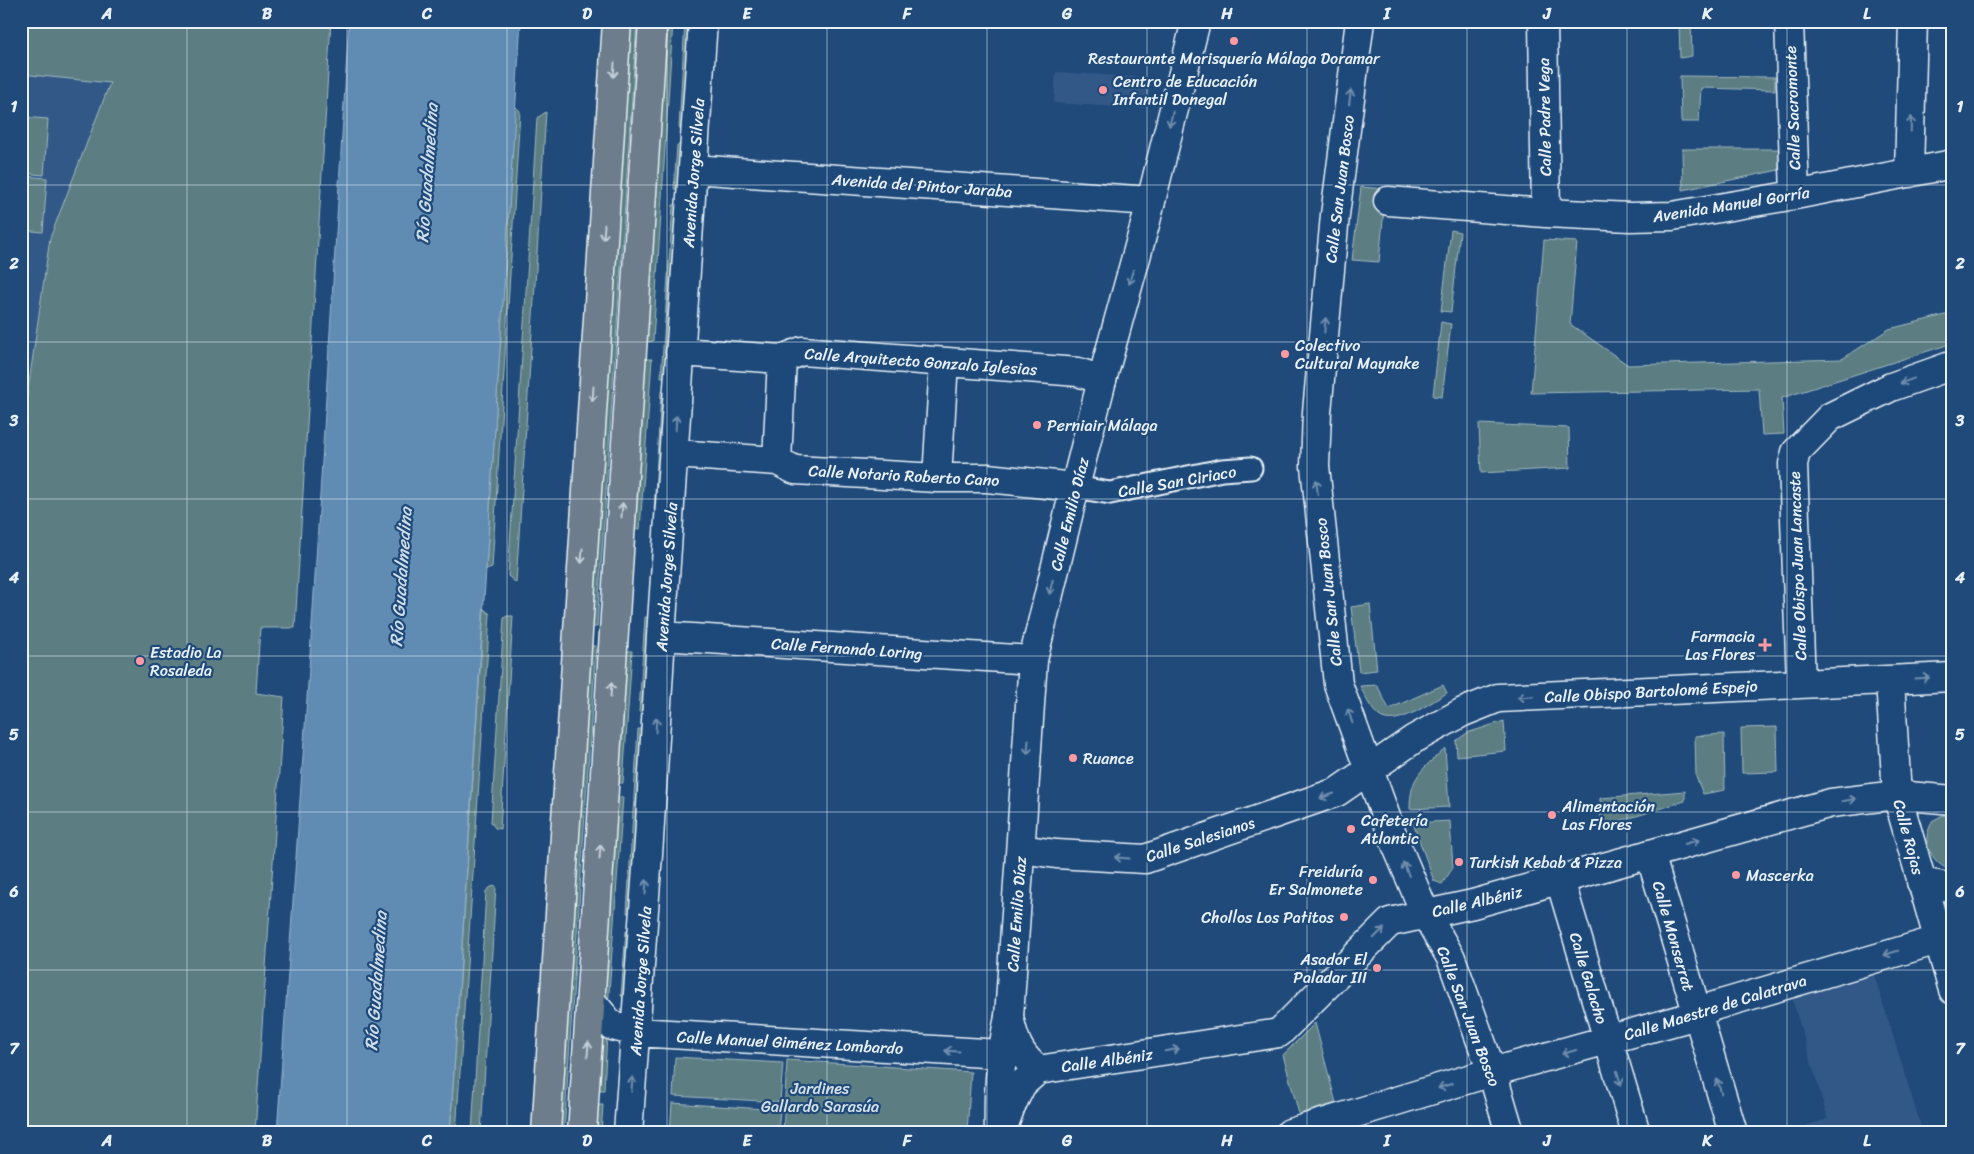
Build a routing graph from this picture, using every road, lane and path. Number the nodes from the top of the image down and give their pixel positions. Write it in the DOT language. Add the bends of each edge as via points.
graph roads {
  1 [pos="617,21"];
  2 [pos="652,21"];
  3 [pos="703,21"];
  4 [pos="1195,21"];
  5 [pos="1360,21"];
  6 [pos="1543,21"];
  7 [pos="1789,21"];
  8 [pos="1913,21"];
  9 [pos="1953,164"];
  10 [pos="693,169"];
  11 [pos="1909,173"];
  12 [pos="1795,195"];
  13 [pos="1151,201"];
  14 [pos="1388,201"];
  15 [pos="1546,213"];
  16 [pos="680,352"];
  17 [pos="782,359"];
  18 [pos="944,362"];
  19 [pos="1953,365"];
  20 [pos="1102,380"];
  21 [pos="674,454"];
  22 [pos="777,461"];
  23 [pos="1251,468"];
  24 [pos="937,478"];
  25 [pos="1074,488"];
  26 [pos="661,636"];
  27 [pos="1033,660"];
  28 [pos="1953,677"];
  29 [pos="1890,680"];
  30 [pos="1801,683"];
  31 [pos="1369,772"];
  32 [pos="1897,795"];
  33 [pos="1953,800"];
  34 [pos="1021,849"];
  35 [pos="1650,854"];
  36 [pos="1560,880"];
  37 [pos="1921,882"];
  38 [pos="1953,888"];
  39 [pos="1425,914"];
  40 [pos="1938,940"];
  41 [pos="1953,990"];
  42 [pos="591,1001"];
  43 [pos="1697,1015"];
  44 [pos="1009,1017"];
  45 [pos="636,1032"];
  46 [pos="1608,1040"];
  47 [pos="1001,1054"];
  48 [pos="1038,1070"];
  49 [pos="1492,1072"];
  50 [pos="546,1133"];
  51 [pos="582,1133"];
  52 [pos="628,1133"];
  53 [pos="1000,1133"];
  54 [pos="1290,1133"];
  55 [pos="1510,1133"];
  56 [pos="1636,1133"];
  57 [pos="1732,1133"];
  1 -- 50 [label="main road, one-way"];
  42 -- 2 [label="main road, one-way"];
  3 -- 10 [label="street, Avenida Jorge Silvela"];
  4 -- 13 [label="street, Calle Emilio Díaz, one-way"];
  31 -- 5 [label="street, Calle San Juan Bosco, one-way" via="1338,684 1315,466 1335,215"];
  6 -- 15 [label="street, Calle Padre Vega"];
  7 -- 12 [label="street, Calle Sacromonte"];
  11 -- 8 [label="street, one-way"];
  9 -- 11 [label="street, Avenida Manuel Gorría"];
  10 -- 13 [label="street, Avenida del Pintor Jaraba"];
  10 -- 16 [label="street, Avenida Jorge Silvela"];
  11 -- 12 [label="street, Avenida Manuel Gorría"];
  12 -- 15 [label="street, Avenida Manuel Gorría" via="1672,216"];
  13 -- 20 [label="street, Calle Emilio Díaz, one-way"];
  14 -- 15 [label="street, Avenida Manuel Gorría"];
  16 -- 17 [label="street, Calle Arquitecto Gonzalo Iglesias"];
  21 -- 16 [label="street, Avenida Jorge Silvela, one-way"];
  17 -- 18 [label="street, Calle Arquitecto Gonzalo Iglesias" via="802,351"];
  17 -- 22 [label="street"];
  18 -- 20 [label="street, Calle Arquitecto Gonzalo Iglesias" via="1078,372"];
  18 -- 24 [label="street"];
  19 -- 30 [label="street, Calle Obispo Juan Lancaste, one-way" via="1891,387 1830,416 1796,452"];
  20 -- 25 [label="street, Calle Emilio Díaz"];
  21 -- 22 [label="street, Calle Notario Roberto Cano"];
  21 -- 26 [label="street, Avenida Jorge Silvela"];
  22 -- 24 [label="street, Calle Notario Roberto Cano" via="795,470"];
  23 -- 25 [label="street, Calle San Ciriaco" via="1222,470 1110,493"];
  24 -- 25 [label="street, Calle Notario Roberto Cano" via="987,478"];
  25 -- 27 [label="street, Calle Emilio Díaz, one-way"];
  26 -- 27 [label="street, Calle Fernando Loring"];
  45 -- 26 [label="street, Avenida Jorge Silvela, one-way"];
  27 -- 34 [label="street, Calle Emilio Díaz, one-way"];
  29 -- 28 [label="street, Calle Obispo Bartolomé Espejo, one-way"];
  29 -- 30 [label="street, Calle Obispo Bartolomé Espejo"];
  29 -- 32 [label="street, Calle Rojas"];
  30 -- 31 [label="street, Calle Obispo Bartolomé Espejo, one-way" via="1498,698 1463,712 1414,739"];
  31 -- 34 [label="street, Calle Salesianos, one-way" via="1337,792 1145,859"];
  39 -- 31 [label="street, Calle San Juan Bosco, one-way"];
  32 -- 33 [label="street, Calle Albéniz"];
  35 -- 32 [label="street, Calle Albéniz, one-way" via="1831,803"];
  32 -- 37 [label="street, Calle Rojas"];
  34 -- 44 [label="street, Calle Emilio Díaz"];
  35 -- 36 [label="street, Calle Albéniz"];
  35 -- 43 [label="street, Calle Monserrat"];
  36 -- 39 [label="street, Calle Albéniz"];
  36 -- 46 [label="street, Calle Galacho"];
  37 -- 38 [label="street"];
  37 -- 40 [label="street, Calle Rojas"];
  48 -- 39 [label="street, Calle Albéniz, one-way" via="1279,1033 1390,922"];
  39 -- 49 [label="street, Calle San Juan Bosco" via="1450,958"];
  40 -- 41 [label="street, Calle Rojas"];
  40 -- 43 [label="street, Calle Maestre de Calatrava, one-way" via="1714,1006"];
  42 -- 45 [label="street, Calle Manuel Giménez Lombardo" via="612,1026"];
  51 -- 42 [label="main road, one-way"];
  43 -- 46 [label="street, Calle Maestre de Calatrava"];
  57 -- 43 [label="street, Calle Monserrat, one-way"];
  44 -- 47 [label="street, Calle Emilio Díaz"];
  44 -- 48 [label="street, Calle Emilio Díaz" via="1015,1040 1025,1059"];
  47 -- 45 [label="street, Calle Manuel Giménez Lombardo, one-way"];
  52 -- 45 [label="street, Avenida Jorge Silvela, one-way"];
  46 -- 49 [label="street, Calle Maestre de Calatrava, one-way"];
  46 -- 56 [label="street, Calle Galacho, one-way"];
  47 -- 53 [label="street, Calle Emilio Díaz"];
  48 -- 53 [label="street, Calle Emilio Díaz" via="1022,1084"];
  49 -- 54 [label="street, Calle Maestre de Calatrava, one-way"];
  49 -- 55 [label="street, Calle San Juan Bosco"];
}
